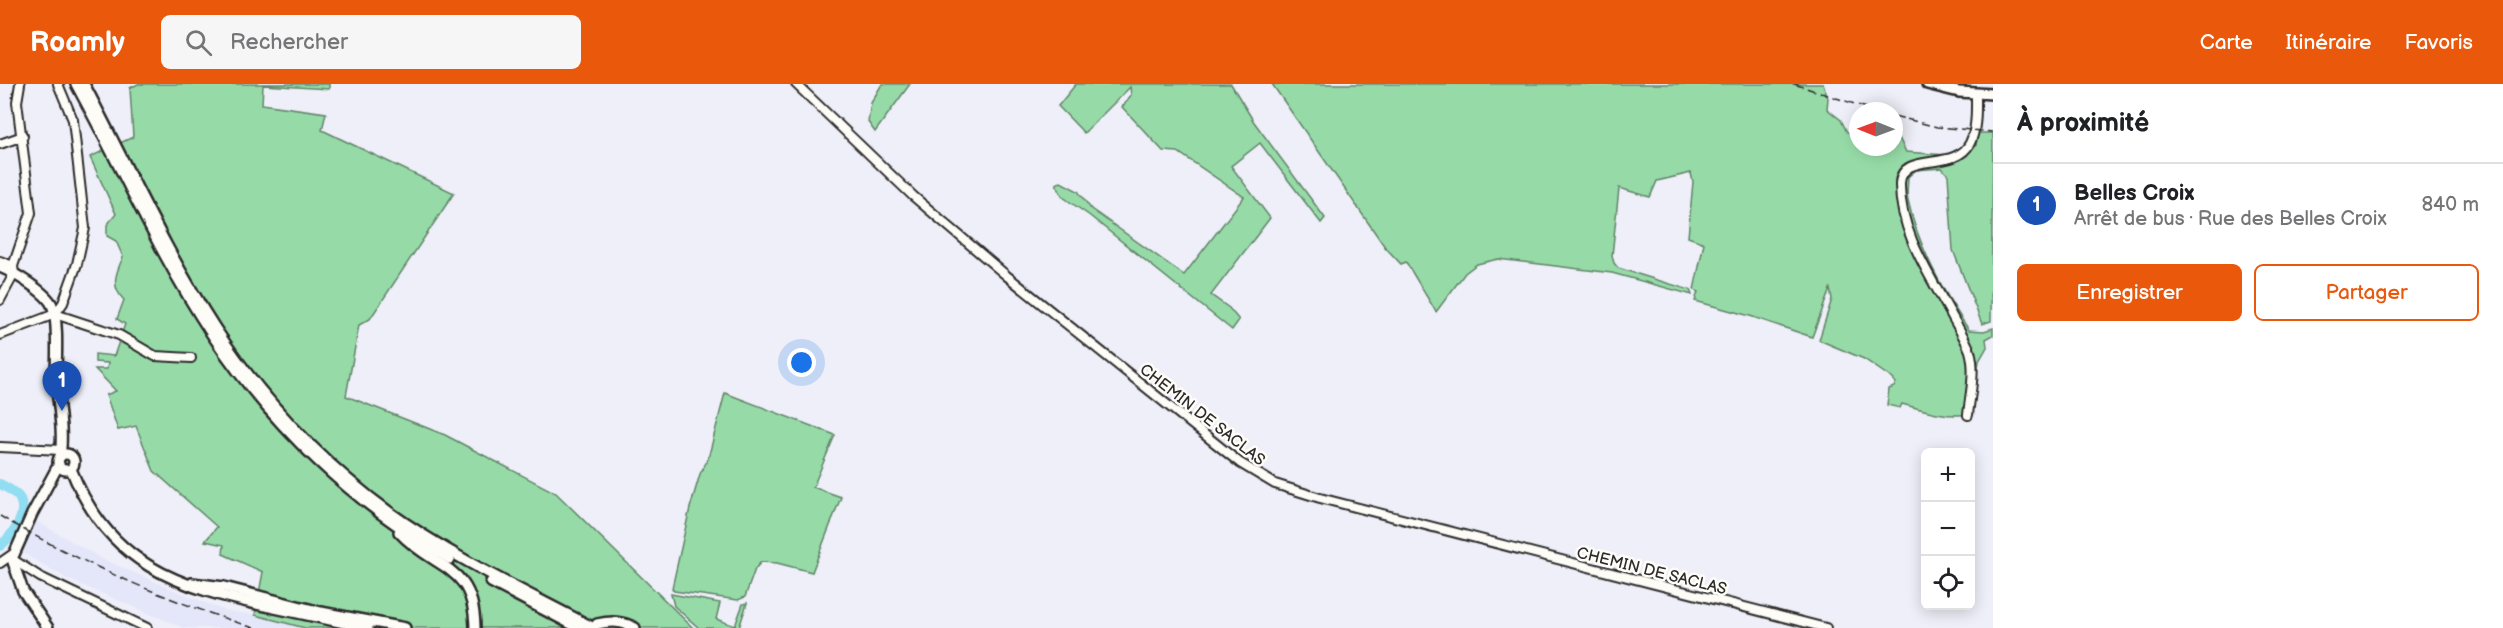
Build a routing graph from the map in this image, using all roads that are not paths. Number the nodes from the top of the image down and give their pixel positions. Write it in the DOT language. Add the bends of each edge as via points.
graph roads {
  1 [pos="20,84"];
  2 [pos="58,84"];
  3 [pos="76,84"];
  4 [pos="84,84"];
  5 [pos="796,84"];
  6 [pos="1927,84"];
  7 [pos="1976,93"];
  8 [pos="1993,94"];
  9 [pos="22,136"];
  10 [pos="0,144"];
  11 [pos="0,261"];
  12 [pos="0,267"];
  13 [pos="14,270"];
  14 [pos="0,300"];
  15 [pos="55,314"];
  16 [pos="0,335"];
  17 [pos="191,358"];
  18 [pos="1968,415"];
  19 [pos="0,447"];
  20 [pos="64,458"];
  21 [pos="383,515"];
  22 [pos="13,557"];
  23 [pos="0,564"];
  24 [pos="206,589"];
  25 [pos="611,621"];
  26 [pos="596,626"];
  27 [pos="48,628"];
  28 [pos="147,628"];
  29 [pos="368,628"];
  30 [pos="405,628"];
  31 [pos="475,628"];
  32 [pos="579,628"];
  33 [pos="625,628"];
  34 [pos="634,628"];
  35 [pos="1826,628"];
  1 -- 9 [label="street" via="17,102"];
  2 -- 15 [label="street" via="73,120 85,228 77,264"];
  3 -- 21 [label="main road" via="187,293 236,368 314,458"];
  4 -- 26 [label="main road" via="215,328 292,426 351,482 422,534 461,559"];
  5 -- 35 [label="street, CHEMIN DE SACLAS" via="922,204 1007,276 1240,463 1275,484"];
  6 -- 7 [label="main road"];
  7 -- 8 [label="main road"];
  7 -- 18 [label="street" via="1974,131 1965,151 1958,157 1915,164 1907,169 1900,183 1913,244 1969,349 1972,371"];
  9 -- 10 [label="street"];
  9 -- 13 [label="street" via="31,213"];
  11 -- 13 [label="street"];
  12 -- 13 [label="main road"];
  13 -- 14 [label="street"];
  13 -- 15 [label="main road" via="45,296"];
  15 -- 16 [label="street"];
  15 -- 17 [label="street" via="114,333 155,356"];
  15 -- 20 [label="main road"];
  19 -- 20 [label="street"];
  20 -- 22 [label="main road"];
  20 -- 24 [label="main road" via="84,498 110,534 147,566"];
  21 -- 31 [label="main road" via="408,542 464,582 474,606"];
  21 -- 32 [label="main road" via="457,563"];
  22 -- 23 [label="street"];
  22 -- 27 [label="main road" via="23,591"];
  22 -- 28 [label="street" via="40,577"];
  24 -- 29 [label="main road"];
  24 -- 30 [label="main road" via="224,587"];
  25 -- 26 [label="main road"];
  25 -- 33 [label="street"];
  25 -- 34 [label="main road"];
}
